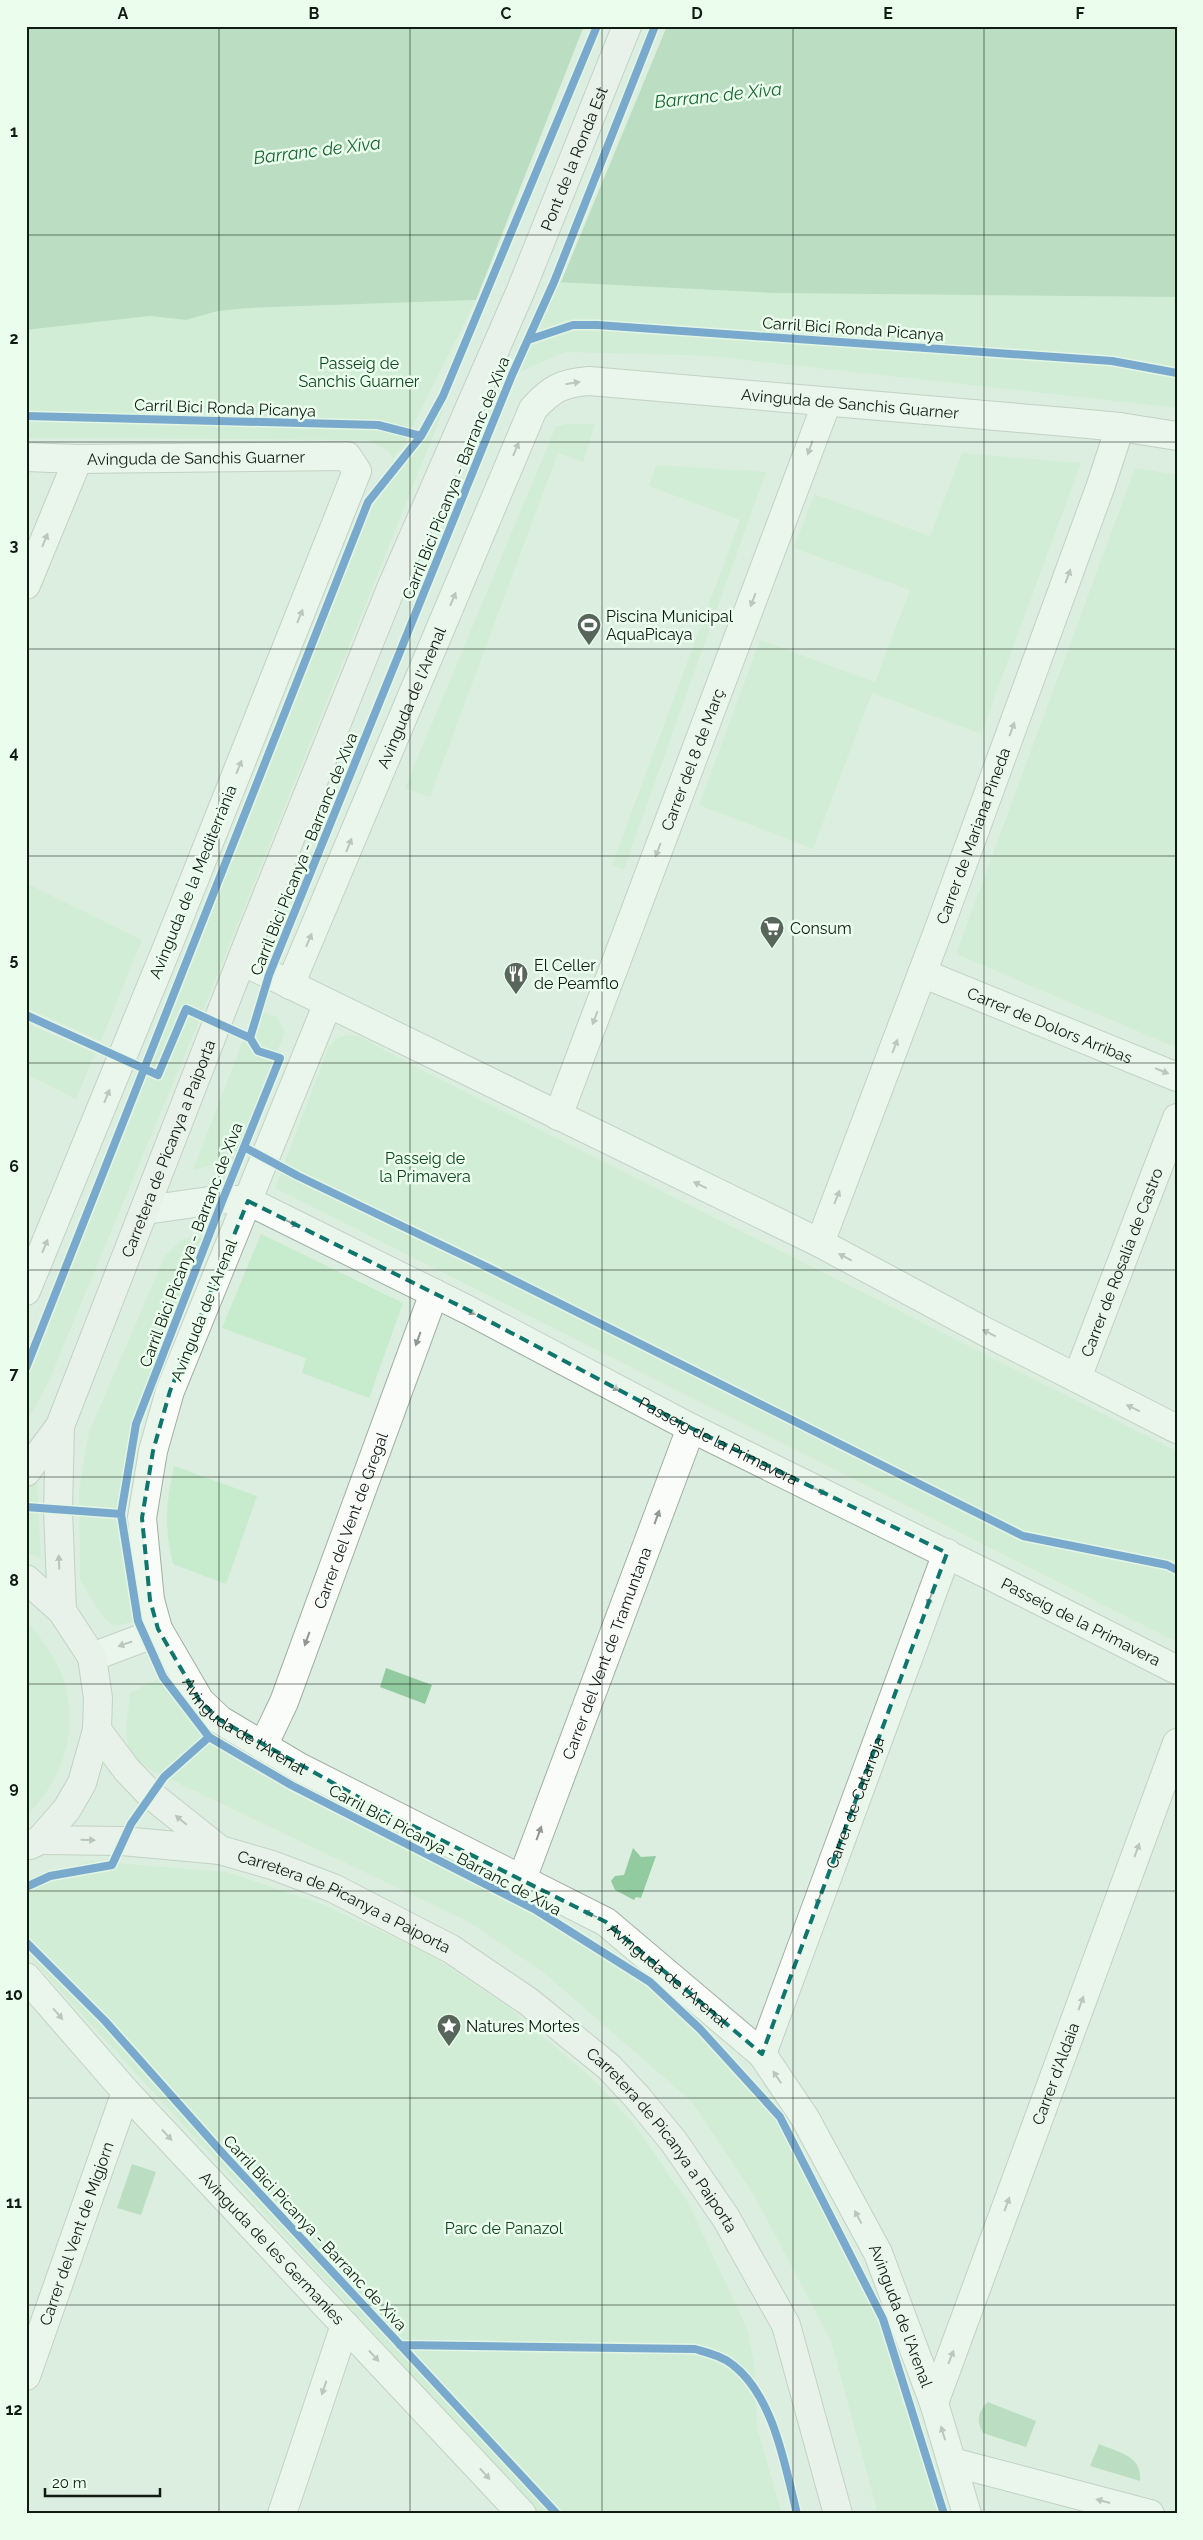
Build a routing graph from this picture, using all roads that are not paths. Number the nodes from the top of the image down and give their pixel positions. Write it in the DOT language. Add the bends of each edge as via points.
graph roads {
  1 [pos="627,26"];
  2 [pos="520,290"];
  3 [pos="827,402"];
  4 [pos="534,409"];
  5 [pos="1120,427"];
  6 [pos="1177,436"];
  7 [pos="26,457"];
  8 [pos="78,459"];
  9 [pos="357,471"];
  10 [pos="26,585"];
  11 [pos="242,961"];
  12 [pos="922,973"];
  13 [pos="290,985"];
  14 [pos="328,1003"];
  15 [pos="1177,1076"];
  16 [pos="558,1116"];
  17 [pos="1177,1118"];
  18 [pos="248,1201"];
  19 [pos="146,1210"];
  20 [pos="820,1243"];
  21 [pos="26,1291"];
  22 [pos="434,1293"];
  23 [pos="1077,1378"];
  24 [pos="60,1426"];
  25 [pos="691,1428"];
  26 [pos="1177,1429"];
  27 [pos="26,1472"];
  28 [pos="947,1554"];
  29 [pos="26,1579"];
  30 [pos="62,1610"];
  31 [pos="158,1629"];
  32 [pos="92,1657"];
  33 [pos="1177,1670"];
  34 [pos="97,1730"];
  35 [pos="1177,1743"];
  36 [pos="263,1746"];
  37 [pos="33,1844"];
  38 [pos="220,1850"];
  39 [pos="522,1879"];
  40 [pos="26,1977"];
  41 [pos="762,2054"];
  42 [pos="126,2092"];
  43 [pos="346,2325"];
  44 [pos="26,2376"];
  45 [pos="934,2402"];
  46 [pos="952,2462"];
  47 [pos="282,2514"];
  48 [pos="522,2514"];
  49 [pos="838,2514"];
  50 [pos="967,2514"];
  51 [pos="1150,2514"];
  1 -- 2 [label="street, Pont de la Ronda Est"];
  2 -- 11 [label="street, Carretera de Picanya a Paiporta" via="392,586"];
  4 -- 3 [label="street, Avinguda de Sanchis Guarner, one-way" via="560,386 589,381"];
  3 -- 5 [label="street, Avinguda de Sanchis Guarner"];
  3 -- 16 [label="street, Carrer del 8 de Març, one-way"];
  13 -- 4 [label="street, Avinguda de l'Arenal, one-way"];
  5 -- 6 [label="street, Avinguda de Sanchis Guarner"];
  12 -- 5 [label="street, Carrer de Mariana Pineda, one-way"];
  7 -- 8 [label="street, Avinguda de Sanchis Guarner"];
  8 -- 9 [label="street, Avinguda de Sanchis Guarner" via="348,456"];
  10 -- 8 [label="street, one-way"];
  21 -- 9 [label="street, Avinguda de la Mediterrània, one-way" via="175,929"];
  11 -- 13 [label="street"];
  11 -- 19 [label="street, Carretera de Picanya a Paiporta"];
  12 -- 15 [label="street, Carrer de Dolors Arribas, one-way"];
  20 -- 12 [label="street, Carrer de Mariana Pineda, one-way"];
  13 -- 14 [label="street"];
  14 -- 16 [label="street"];
  14 -- 18 [label="street, Avinguda de l'Arenal"];
  20 -- 16 [label="street, one-way"];
  17 -- 23 [label="street, Carrer de Rosalía de Castro"];
  18 -- 19 [label="street, Passeig de la Primavera" via="223,1199"];
  18 -- 22 [label="street, Passeig de la Primavera, one-way"];
  18 -- 31 [label="street, Avinguda de l'Arenal" via="170,1391 152,1451 142,1518 150,1600"];
  19 -- 24 [label="street, Carretera de Picanya a Paiporta"];
  23 -- 20 [label="street, one-way"];
  22 -- 25 [label="street, Passeig de la Primavera, one-way"];
  22 -- 36 [label="street, Carrer del Vent de Gregal, one-way" via="284,1702"];
  26 -- 23 [label="street, one-way"];
  24 -- 27 [label="street, Carretera de Picanya a Paiporta"];
  30 -- 24 [label="street, Carretera de Picanya a Paiporta, one-way" via="58,1510"];
  25 -- 28 [label="street, Passeig de la Primavera, one-way"];
  39 -- 25 [label="street, Carrer del Vent de Tramuntana, one-way"];
  28 -- 33 [label="street, Passeig de la Primavera"];
  28 -- 41 [label="street, Carrer de Catarroja, one-way"];
  29 -- 30 [label="street"];
  30 -- 32 [label="street"];
  31 -- 32 [label="street, one-way"];
  31 -- 36 [label="street, Avinguda de l'Arenal" via="200,1701 220,1720"];
  32 -- 34 [label="street" via="98,1698"];
  34 -- 37 [label="street" via="82,1783 67,1809"];
  38 -- 34 [label="street, Carretera de Picanya a Paiporta, one-way" via="151,1795"];
  45 -- 35 [label="street, Carrer d'Aldaia, one-way"];
  36 -- 39 [label="street, Avinguda de l'Arenal" via="387,1813"];
  37 -- 38 [label="street, Carretera de Picanya a Paiporta, one-way" via="122,1841"];
  38 -- 49 [label="street, Carretera de Picanya a Paiporta" via="333,1888 451,1948 529,2002 608,2067 637,2097 674,2142 726,2218 786,2325"];
  41 -- 39 [label="street, Avinguda de l'Arenal, one-way" via="606,1922"];
  40 -- 42 [label="street, Avinguda de les Germanies, one-way"];
  45 -- 41 [label="street, Avinguda de l'Arenal, one-way" via="878,2253 806,2118"];
  42 -- 43 [label="street, Avinguda de les Germanies, one-way"];
  42 -- 44 [label="street, Carrer del Vent de Migjorn"];
  43 -- 47 [label="street, one-way"];
  43 -- 48 [label="street, Avinguda de les Germanies, one-way"];
  46 -- 45 [label="street, Avinguda de l'Arenal, one-way"];
  46 -- 50 [label="street, Avinguda de l'Arenal"];
  51 -- 46 [label="street, one-way"];
}
